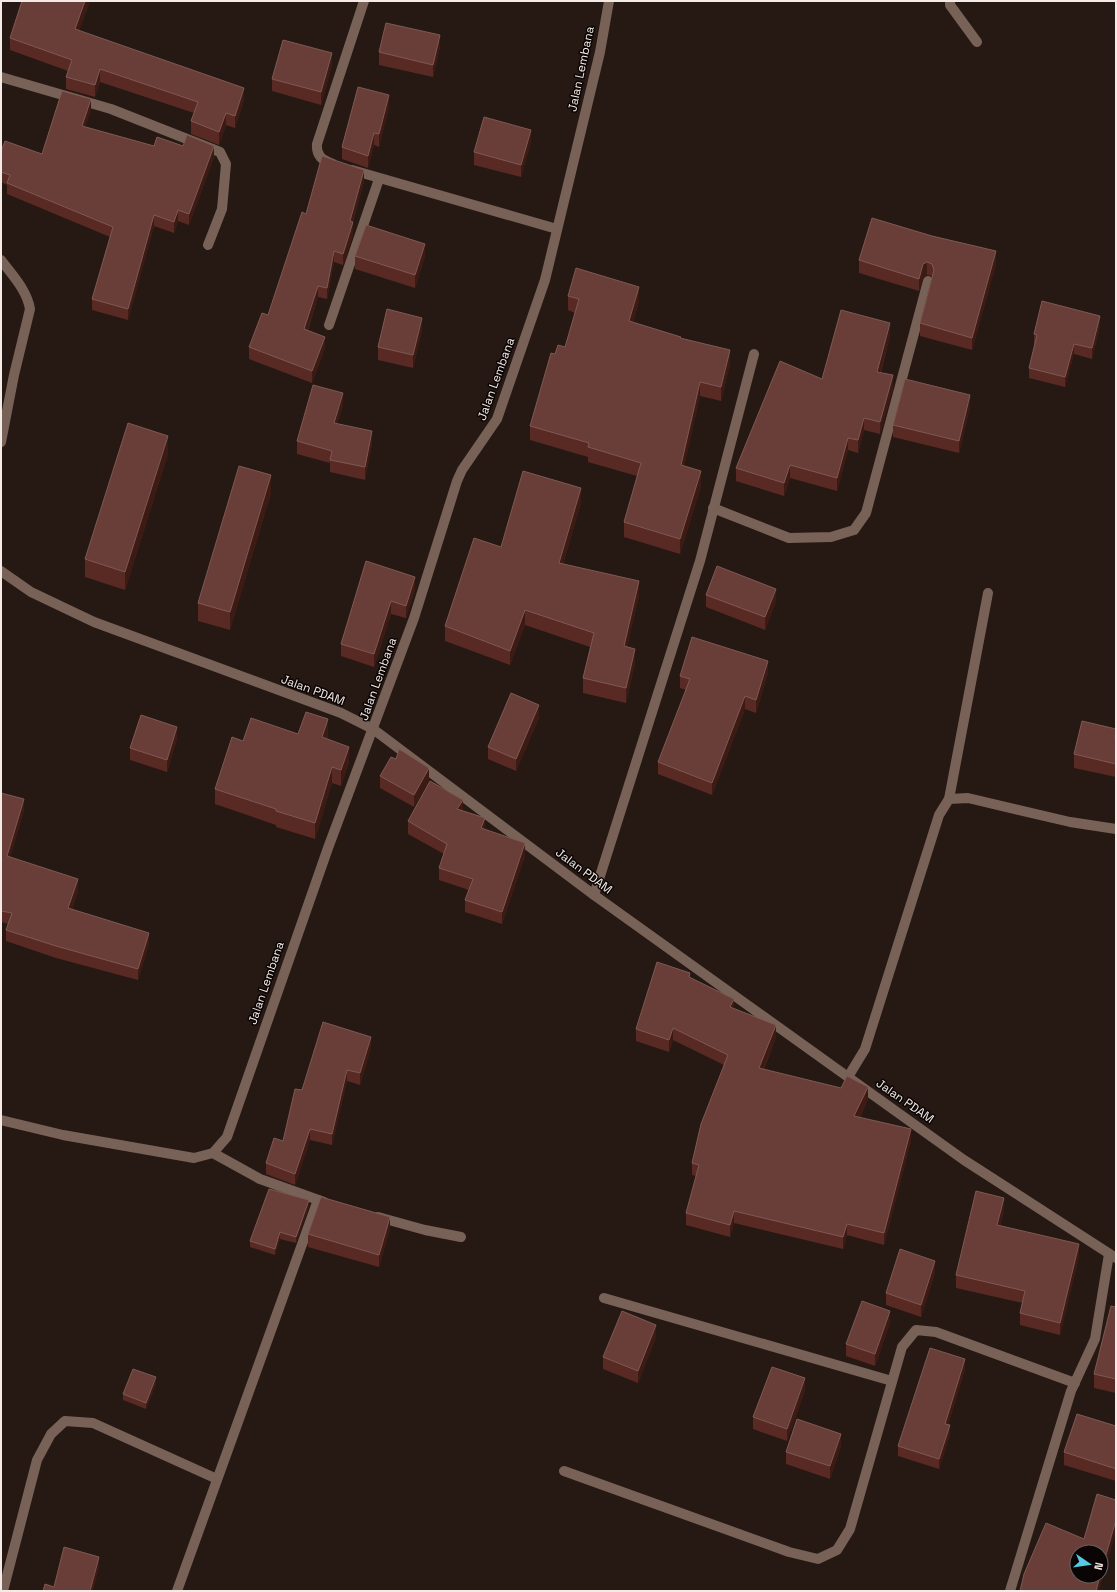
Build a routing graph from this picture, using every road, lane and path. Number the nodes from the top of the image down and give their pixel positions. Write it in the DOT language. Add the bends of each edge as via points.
graph roads {
  1 [pos="364,1"];
  2 [pos="609,1"];
  3 [pos="950,1"];
  4 [pos="977,42"];
  5 [pos="1,77"];
  6 [pos="379,179"];
  7 [pos="558,229"];
  8 [pos="208,245"];
  9 [pos="1,260"];
  10 [pos="928,281"];
  11 [pos="329,325"];
  12 [pos="754,354"];
  13 [pos="1,442"];
  14 [pos="713,508"];
  15 [pos="1,571"];
  16 [pos="988,593"];
  17 [pos="373,729"];
  18 [pos="949,799"];
  19 [pos="1116,829"];
  20 [pos="594,895"];
  21 [pos="848,1077"];
  22 [pos="1,1120"];
  23 [pos="213,1152"];
  24 [pos="318,1200"];
  25 [pos="333,1204"];
  26 [pos="370,1214"];
  27 [pos="461,1237"];
  28 [pos="1113,1256"];
  29 [pos="604,1298"];
  30 [pos="892,1381"];
  31 [pos="1075,1383"];
  32 [pos="564,1471"];
  33 [pos="217,1480"];
  34 [pos="3,1591"];
  35 [pos="177,1591"];
  36 [pos="1010,1591"];
  1 -- 6 [label="street" via="317,149 321,159"];
  2 -- 7 [label="street, Jalan Lembana" via="600,52"];
  3 -- 4 [label="street" via="950,5"];
  5 -- 8 [label="street" via="111,109 220,152 226,164 222,209"];
  6 -- 7 [label="street"];
  6 -- 11 [label="street"];
  7 -- 17 [label="street, Jalan Lembana" via="545,280 502,406 491,429 457,481 414,618"];
  9 -- 13 [label="street" via="20,284 30,309"];
  10 -- 14 [label="street" via="866,513 854,530 831,537 789,538"];
  12 -- 14 [label="street"];
  14 -- 20 [label="street" via="700,562"];
  15 -- 17 [label="street, Jalan PDAM" via="31,592 94,622 341,713"];
  16 -- 18 [label="street"];
  17 -- 20 [label="street, Jalan PDAM"];
  17 -- 23 [label="street, Jalan Lembana" via="312,892 231,1129"];
  18 -- 19 [label="street" via="968,798 1070,822"];
  18 -- 21 [label="street" via="939,815 865,1050"];
  20 -- 21 [label="street, Jalan PDAM"];
  21 -- 28 [label="street, Jalan PDAM" via="964,1160"];
  22 -- 23 [label="street, Jalan Lembana" via="183,1157 194,1158"];
  23 -- 24 [label="street" via="260,1180"];
  24 -- 25 [label="street"];
  24 -- 33 [label="street"];
  26 -- 27 [label="street" via="425,1230"];
  28 -- 31 [label="street" via="1095,1339"];
  29 -- 30 [label="street"];
  30 -- 31 [label="street" via="902,1347 916,1330 936,1332"];
  30 -- 32 [label="street" via="850,1529 837,1550 818,1559 789,1552"];
  31 -- 36 [label="street"];
  33 -- 34 [label="street" via="93,1423 65,1421 51,1434 37,1460"];
  33 -- 35 [label="street"];
}
